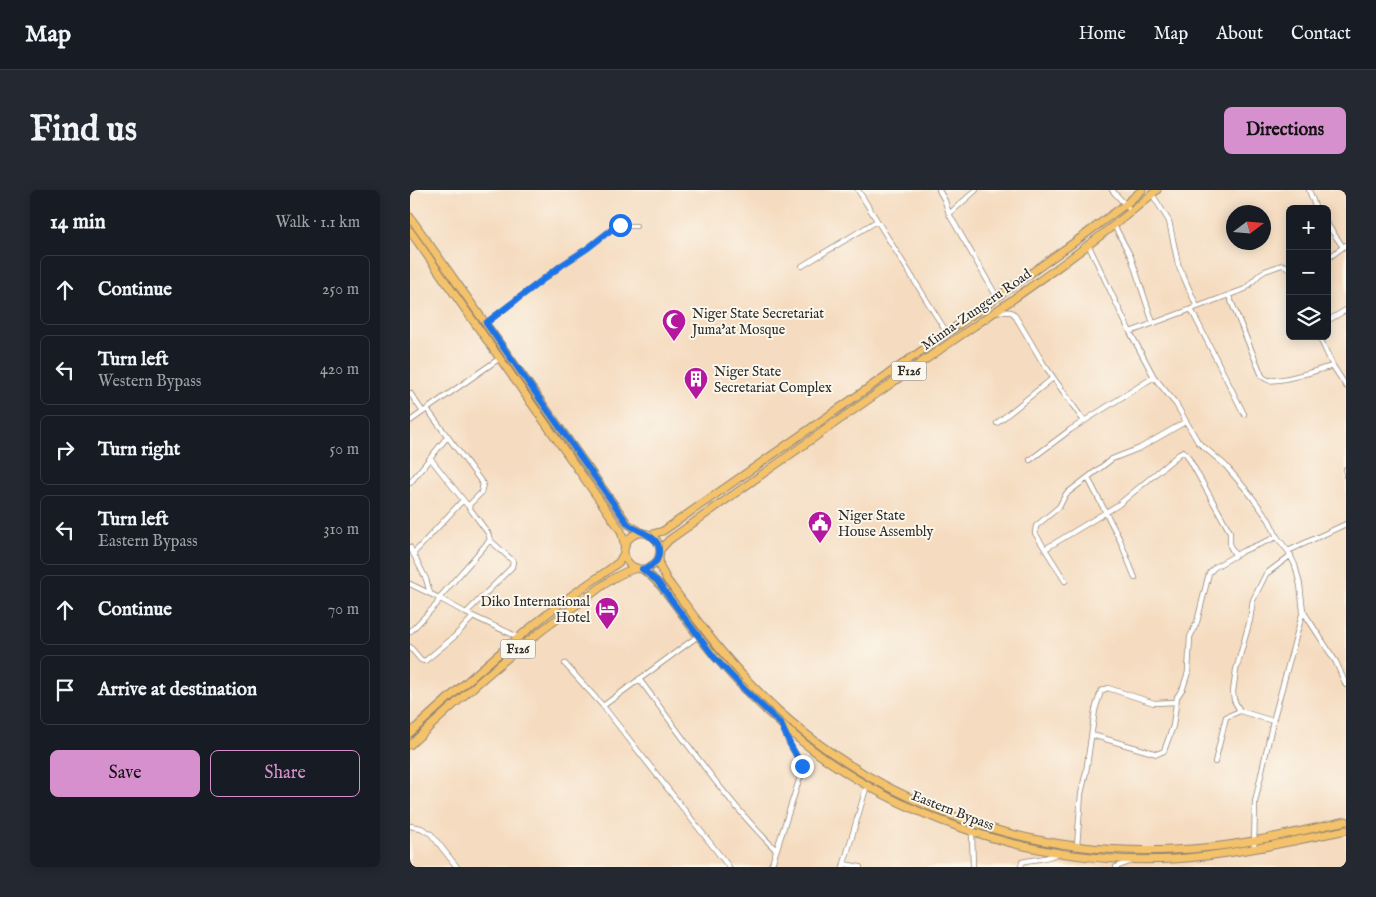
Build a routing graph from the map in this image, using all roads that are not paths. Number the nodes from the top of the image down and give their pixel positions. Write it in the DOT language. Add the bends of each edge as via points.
graph roads {
  1 [pos="859,190"];
  2 [pos="939,190"];
  3 [pos="976,190"];
  4 [pos="1112,190"];
  5 [pos="1142,190"];
  6 [pos="1309,190"];
  7 [pos="1154,192"];
  8 [pos="1126,204"];
  9 [pos="1315,205"];
  10 [pos="1132,212"];
  11 [pos="949,214"];
  12 [pos="410,217"];
  13 [pos="877,221"];
  14 [pos="1114,225"];
  15 [pos="636,226"];
  16 [pos="1331,229"];
  17 [pos="410,231"];
  18 [pos="1088,244"];
  19 [pos="1345,246"];
  20 [pos="1331,256"];
  21 [pos="802,266"];
  22 [pos="1286,266"];
  23 [pos="1229,296"];
  24 [pos="997,297"];
  25 [pos="1197,307"];
  26 [pos="1191,309"];
  27 [pos="1346,310"];
  28 [pos="997,311"];
  29 [pos="1331,319"];
  30 [pos="486,323"];
  31 [pos="1154,323"];
  32 [pos="1130,332"];
  33 [pos="947,333"];
  34 [pos="1321,340"];
  35 [pos="500,358"];
  36 [pos="1333,366"];
  37 [pos="1154,377"];
  38 [pos="1053,378"];
  39 [pos="872,385"];
  40 [pos="1346,385"];
  41 [pos="877,393"];
  42 [pos="410,394"];
  43 [pos="425,410"];
  44 [pos="1244,414"];
  45 [pos="410,421"];
  46 [pos="1084,421"];
  47 [pos="1185,422"];
  48 [pos="997,423"];
  49 [pos="448,436"];
  50 [pos="430,458"];
  51 [pos="1030,460"];
  52 [pos="1346,469"];
  53 [pos="1346,476"];
  54 [pos="1088,478"];
  55 [pos="410,483"];
  56 [pos="463,500"];
  57 [pos="468,506"];
  58 [pos="1106,512"];
  59 [pos="1346,524"];
  60 [pos="646,534"];
  61 [pos="1277,537"];
  62 [pos="490,540"];
  63 [pos="410,547"];
  64 [pos="1045,549"];
  65 [pos="625,550"];
  66 [pos="660,553"];
  67 [pos="1290,553"];
  68 [pos="413,554"];
  69 [pos="1235,556"];
  70 [pos="639,569"];
  71 [pos="1135,578"];
  72 [pos="1066,581"];
  73 [pos="410,584"];
  74 [pos="430,594"];
  75 [pos="439,598"];
  76 [pos="1303,612"];
  77 [pos="466,613"];
  78 [pos="473,617"];
  79 [pos="410,632"];
  80 [pos="698,636"];
  81 [pos="518,638"];
  82 [pos="410,647"];
  83 [pos="565,664"];
  84 [pos="639,679"];
  85 [pos="466,681"];
  86 [pos="1346,685"];
  87 [pos="472,688"];
  88 [pos="1176,702"];
  89 [pos="603,706"];
  90 [pos="1240,711"];
  91 [pos="1273,721"];
  92 [pos="781,724"];
  93 [pos="411,730"];
  94 [pos="1092,735"];
  95 [pos="410,745"];
  96 [pos="1215,762"];
  97 [pos="867,785"];
  98 [pos="1346,821"];
  99 [pos="410,826"];
  100 [pos="1346,830"];
  101 [pos="972,832"];
  102 [pos="1254,840"];
  103 [pos="1077,846"];
  104 [pos="1254,848"];
  105 [pos="776,850"];
  106 [pos="1058,852"];
  107 [pos="1135,860"];
  108 [pos="1159,864"];
  109 [pos="844,865"];
  110 [pos="457,867"];
  111 [pos="729,867"];
  112 [pos="771,867"];
  113 [pos="860,867"];
  114 [pos="973,867"];
  115 [pos="1021,867"];
  116 [pos="1116,867"];
  1 -- 13 [label="street"];
  2 -- 11 [label="street"];
  3 -- 11 [label="street"];
  4 -- 8 [label="street"];
  5 -- 8 [label="main road, Minna-Zungeru Road / F126"];
  6 -- 9 [label="street"];
  7 -- 10 [label="main road, Minna-Zungeru Road / F126"];
  7 -- 25 [label="street" via="1169,221 1178,264"];
  8 -- 10 [label="street"];
  8 -- 24 [label="main road, Minna-Zungeru Road / F126"];
  10 -- 14 [label="main road, Minna-Zungeru Road / F126"];
  11 -- 24 [label="street"];
  12 -- 30 [label="main road"];
  13 -- 21 [label="street"];
  13 -- 33 [label="street"];
  14 -- 18 [label="main road, Minna-Zungeru Road / F126"];
  14 -- 31 [label="street" via="1131,257"];
  15 -- 30 [label="street" via="616,226"];
  16 -- 19 [label="street"];
  17 -- 35 [label="main road"];
  18 -- 28 [label="main road, Minna-Zungeru Road / F126"];
  18 -- 32 [label="street"];
  19 -- 20 [label="street"];
  22 -- 23 [label="street" via="1265,271 1246,289"];
  23 -- 25 [label="street"];
  23 -- 36 [label="street" via="1266,380"];
  24 -- 33 [label="main road, Minna-Zungeru Road / F126"];
  25 -- 26 [label="street"];
  26 -- 31 [label="street"];
  26 -- 44 [label="street"];
  27 -- 29 [label="street"];
  28 -- 38 [label="street" via="1014,314"];
  28 -- 41 [label="main road, Minna-Zungeru Road / F126"];
  30 -- 60 [label="main road" via="628,524"];
  31 -- 32 [label="street"];
  32 -- 37 [label="street"];
  33 -- 39 [label="main road, Minna-Zungeru Road / F126"];
  34 -- 36 [label="street"];
  35 -- 43 [label="street"];
  35 -- 65 [label="main road" via="621,531"];
  36 -- 40 [label="street"];
  37 -- 46 [label="street"];
  37 -- 47 [label="street" via="1176,404"];
  38 -- 46 [label="street"];
  38 -- 48 [label="street"];
  39 -- 41 [label="main road"];
  39 -- 60 [label="main road, Minna-Zungeru Road / F126" via="663,531"];
  41 -- 66 [label="main road, Minna-Zungeru Road / F126" via="669,540"];
  42 -- 43 [label="street"];
  43 -- 45 [label="street"];
  43 -- 49 [label="street"];
  46 -- 51 [label="street"];
  47 -- 54 [label="street" via="1140,448 1118,456"];
  47 -- 61 [label="street" via="1198,442 1225,465 1249,493"];
  49 -- 50 [label="street"];
  49 -- 57 [label="street" via="482,484 481,493"];
  50 -- 55 [label="street"];
  50 -- 56 [label="street"];
  52 -- 53 [label="street"];
  54 -- 58 [label="street"];
  54 -- 64 [label="street" via="1066,494 1059,507 1035,529"];
  56 -- 57 [label="street"];
  56 -- 68 [label="street"];
  57 -- 62 [label="street"];
  58 -- 64 [label="street"];
  58 -- 69 [label="street" via="1183,451 1188,454 1230,532 1230,546"];
  58 -- 71 [label="street"];
  59 -- 67 [label="street"];
  60 -- 65 [label="main road, F126" via="631,537"];
  60 -- 66 [label="main road" via="658,544"];
  61 -- 67 [label="street"];
  61 -- 69 [label="street"];
  62 -- 75 [label="street"];
  62 -- 77 [label="street" via="512,559 513,565"];
  63 -- 68 [label="street"];
  64 -- 72 [label="street"];
  65 -- 70 [label="main road" via="628,562"];
  65 -- 81 [label="main road, F126" via="619,562"];
  66 -- 70 [label="main road, F126" via="653,566"];
  66 -- 103 [label="main road, Eastern Bypass" via="660,567 664,575 720,651 787,718 825,748 890,790 960,820 1024,838"];
  67 -- 76 [label="street" via="1300,585"];
  67 -- 90 [label="street" via="1266,574 1252,600 1233,692"];
  68 -- 74 [label="street"];
  69 -- 88 [label="street" via="1209,573 1190,637 1188,672"];
  70 -- 80 [label="main road, Eastern Bypass" via="657,581"];
  70 -- 87 [label="main road, F126" via="619,575 569,609"];
  73 -- 74 [label="street"];
  74 -- 75 [label="street"];
  75 -- 77 [label="street"];
  75 -- 79 [label="street"];
  76 -- 86 [label="street" via="1336,662"];
  76 -- 91 [label="street"];
  77 -- 78 [label="street"];
  78 -- 81 [label="street"];
  78 -- 82 [label="street" via="425,661"];
  80 -- 84 [label="street"];
  80 -- 92 [label="main road, Eastern Bypass" via="745,690"];
  81 -- 85 [label="main road, F126"];
  83 -- 89 [label="street"];
  84 -- 89 [label="street"];
  84 -- 105 [label="street" via="728,797"];
  85 -- 87 [label="main road"];
  85 -- 93 [label="main road, F126"];
  87 -- 95 [label="main road, F126"];
  88 -- 94 [label="street" via="1154,703 1103,689 1095,710"];
  88 -- 94 [label="street" via="1169,739 1162,753"];
  89 -- 111 [label="street"];
  90 -- 91 [label="street"];
  90 -- 96 [label="street" via="1226,717"];
  91 -- 102 [label="street" via="1256,802"];
  92 -- 97 [label="main road, Eastern Bypass" via="828,761"];
  92 -- 105 [label="street" via="800,761 802,772"];
  94 -- 103 [label="street" via="1080,800"];
  97 -- 101 [label="main road, Eastern Bypass" via="917,812"];
  97 -- 109 [label="street"];
  98 -- 102 [label="main road, Eastern Bypass"];
  99 -- 110 [label="street" via="430,834"];
  100 -- 104 [label="main road, Eastern Bypass"];
  101 -- 106 [label="main road, Eastern Bypass"];
  101 -- 114 [label="street"];
  102 -- 103 [label="main road, Eastern Bypass" via="1174,850 1135,851"];
  102 -- 104 [label="street"];
  104 -- 108 [label="main road, Eastern Bypass"];
  105 -- 112 [label="street"];
  106 -- 107 [label="main road, Eastern Bypass"];
  106 -- 115 [label="street" via="1049,858 1022,862"];
  107 -- 108 [label="main road, Eastern Bypass"];
  107 -- 116 [label="street"];
  109 -- 113 [label="street"];
}
